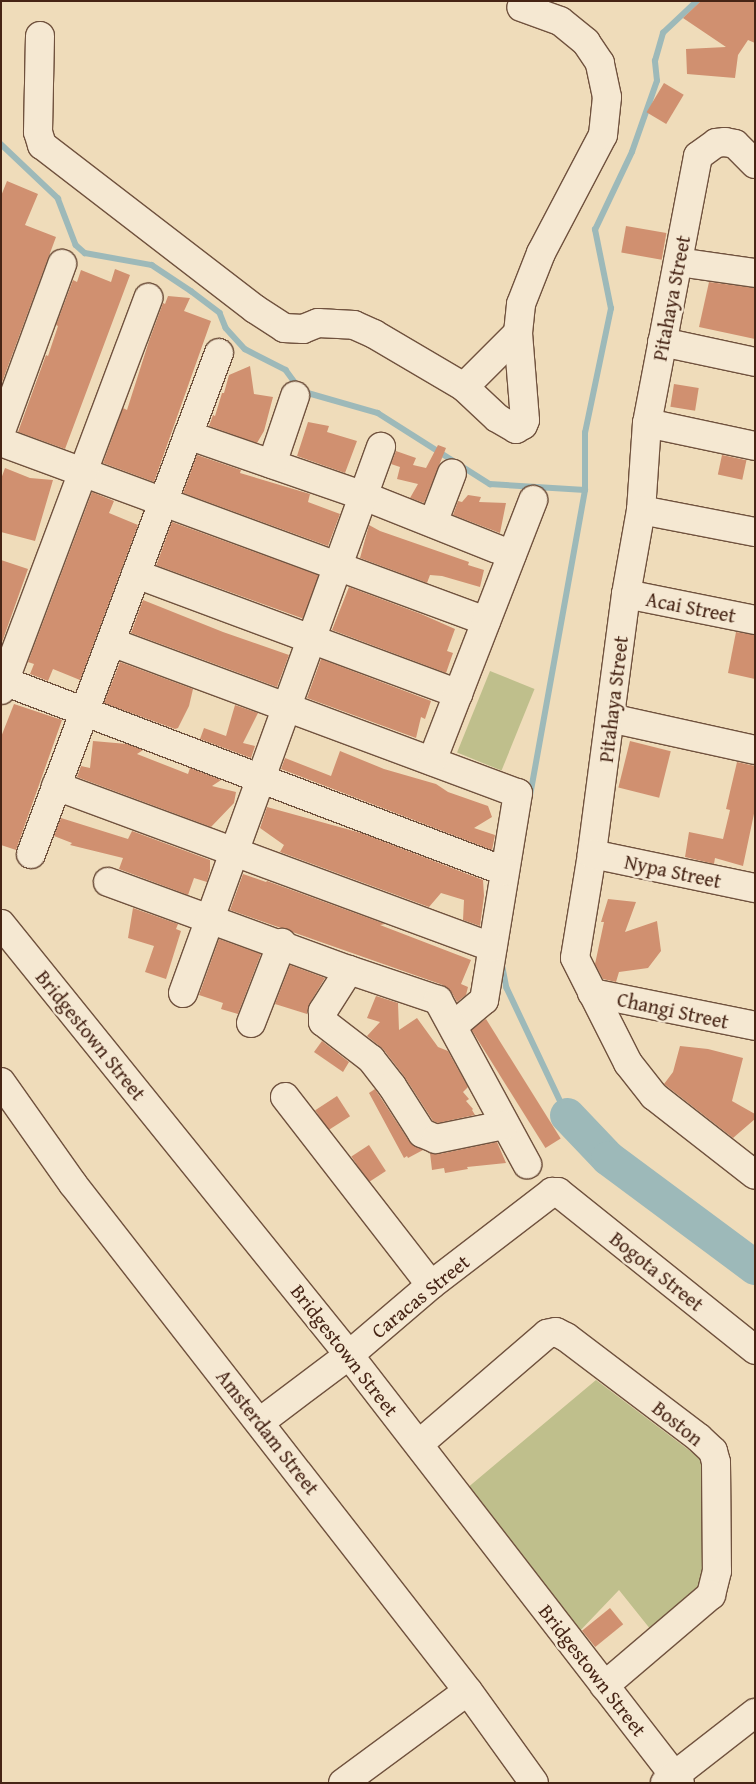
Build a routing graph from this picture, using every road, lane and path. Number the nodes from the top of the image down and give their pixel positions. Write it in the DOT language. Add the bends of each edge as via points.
graph roads {
  1 [pos="521,7"];
  2 [pos="40,36"];
  3 [pos="755,164"];
  4 [pos="678,262"];
  5 [pos="62,264"];
  6 [pos="755,273"];
  7 [pos="148,298"];
  8 [pos="518,334"];
  9 [pos="662,342"];
  10 [pos="219,353"];
  11 [pos="755,362"];
  12 [pos="464,387"];
  13 [pos="296,396"];
  14 [pos="647,424"];
  15 [pos="1,431"];
  16 [pos="188,435"];
  17 [pos="1,442"];
  18 [pos="755,446"];
  19 [pos="381,447"];
  20 [pos="272,464"];
  21 [pos="83,472"];
  22 [pos="452,473"];
  23 [pos="364,496"];
  24 [pos="533,500"];
  25 [pos="164,502"];
  26 [pos="641,510"];
  27 [pos="433,523"];
  28 [pos="755,532"];
  29 [pos="512,555"];
  30 [pos="338,567"];
  31 [pos="136,574"];
  32 [pos="626,594"];
  33 [pos="755,620"];
  34 [pos="486,622"];
  35 [pos="312,638"];
  36 [pos="111,642"];
  37 [pos="2,683"];
  38 [pos="458,694"];
  39 [pos="287,707"];
  40 [pos="85,712"];
  41 [pos="610,718"];
  42 [pos="755,750"];
  43 [pos="432,761"];
  44 [pos="261,778"];
  45 [pos="56,786"];
  46 [pos="234,852"];
  47 [pos="31,854"];
  48 [pos="592,854"];
  49 [pos="504,871"];
  50 [pos="108,882"];
  51 [pos="755,888"];
  52 [pos="210,918"];
  53 [pos="1,924"];
  54 [pos="282,943"];
  55 [pos="492,947"];
  56 [pos="349,970"];
  57 [pos="183,993"];
  58 [pos="592,993"];
  59 [pos="251,1023"];
  60 [pos="454,1026"];
  61 [pos="755,1026"];
  62 [pos="1,1082"];
  63 [pos="285,1097"];
  64 [pos="504,1124"];
  65 [pos="527,1164"];
  66 [pos="755,1176"];
  67 [pos="558,1192"];
  68 [pos="431,1285"];
  69 [pos="755,1350"];
  70 [pos="349,1355"];
  71 [pos="260,1422"];
  72 [pos="419,1444"];
  73 [pos="604,1686"];
  74 [pos="468,1691"];
  75 [pos="755,1713"];
  76 [pos="673,1780"];
  77 [pos="343,1783"];
  78 [pos="534,1783"];
  1 -- 8 [label="street" via="560,21 586,42 600,63 607,97 602,135 541,253 521,304"];
  2 -- 12 [label="street" via="38,132 42,145 284,328 303,329 318,323 354,325"];
  3 -- 4 [label="street, Pitahaya Street" via="734,144 725,142 716,143 698,156"];
  4 -- 6 [label="street"];
  4 -- 9 [label="street, Pitahaya Street"];
  5 -- 15 [label="street"];
  7 -- 21 [label="street"];
  8 -- 12 [label="street"];
  8 -- 12 [label="street" via="525,403 523,425 516,428 508,426"];
  9 -- 11 [label="street"];
  9 -- 14 [label="street, Pitahaya Street"];
  10 -- 16 [label="street"];
  13 -- 20 [label="street"];
  14 -- 18 [label="street"];
  14 -- 26 [label="street, Pitahaya Street"];
  16 -- 20 [label="street"];
  16 -- 25 [label="street"];
  17 -- 21 [label="street"];
  19 -- 23 [label="street"];
  20 -- 23 [label="street"];
  21 -- 25 [label="street"];
  21 -- 37 [label="street"];
  22 -- 27 [label="street"];
  23 -- 27 [label="street"];
  23 -- 30 [label="street"];
  24 -- 29 [label="street"];
  25 -- 30 [label="street"];
  25 -- 31 [label="street"];
  26 -- 28 [label="street"];
  26 -- 32 [label="street, Pitahaya Street"];
  27 -- 29 [label="street"];
  29 -- 34 [label="street"];
  30 -- 34 [label="street"];
  30 -- 35 [label="street"];
  31 -- 35 [label="street"];
  31 -- 36 [label="street"];
  32 -- 33 [label="street, Acai Street"];
  32 -- 41 [label="street, Pitahaya Street"];
  34 -- 38 [label="street"];
  35 -- 38 [label="street"];
  35 -- 39 [label="street"];
  36 -- 39 [label="street"];
  36 -- 40 [label="street"];
  37 -- 40 [label="street"];
  38 -- 43 [label="street"];
  39 -- 43 [label="street"];
  39 -- 44 [label="street"];
  40 -- 44 [label="street"];
  40 -- 45 [label="street"];
  41 -- 42 [label="street"];
  41 -- 48 [label="street, Pitahaya Street"];
  43 -- 49 [label="street" via="518,793"];
  44 -- 46 [label="street"];
  44 -- 49 [label="street"];
  45 -- 46 [label="street"];
  45 -- 47 [label="street"];
  46 -- 52 [label="street"];
  46 -- 55 [label="street"];
  48 -- 51 [label="street, Nypa Street"];
  48 -- 58 [label="street, Pitahaya Street" via="575,958"];
  49 -- 55 [label="street"];
  50 -- 52 [label="street"];
  52 -- 54 [label="street"];
  52 -- 57 [label="street"];
  53 -- 70 [label="street, Bridgestown Street"];
  54 -- 56 [label="street"];
  54 -- 59 [label="street"];
  55 -- 60 [label="street" via="484,1000"];
  56 -- 60 [label="street" via="438,1000"];
  56 -- 64 [label="street" via="323,1011 323,1022 371,1059 422,1133 436,1139"];
  58 -- 61 [label="street, Changi Street"];
  58 -- 66 [label="street, Pitahaya Street" via="628,1063 654,1096"];
  60 -- 64 [label="street"];
  62 -- 71 [label="street, Amsterdam Street" via="73,1184"];
  63 -- 68 [label="street"];
  64 -- 65 [label="street"];
  67 -- 68 [label="street, Caracas Street" via="548,1194"];
  67 -- 69 [label="street, Bogota Street"];
  68 -- 70 [label="street, Caracas Street"];
  70 -- 71 [label="street, Caracas Street"];
  70 -- 72 [label="street, Bridgestown Street"];
  71 -- 74 [label="street, Amsterdam Street"];
  72 -- 73 [label="street, Bridgestown Street"];
  72 -- 73 [label="street, Boston" via="547,1334 556,1332 692,1432 712,1451 716,1462 717,1571 711,1595"];
  73 -- 76 [label="street, Bridgestown Street"];
  74 -- 77 [label="street"];
  74 -- 78 [label="street, Amsterdam Street"];
  75 -- 76 [label="street"];
}
